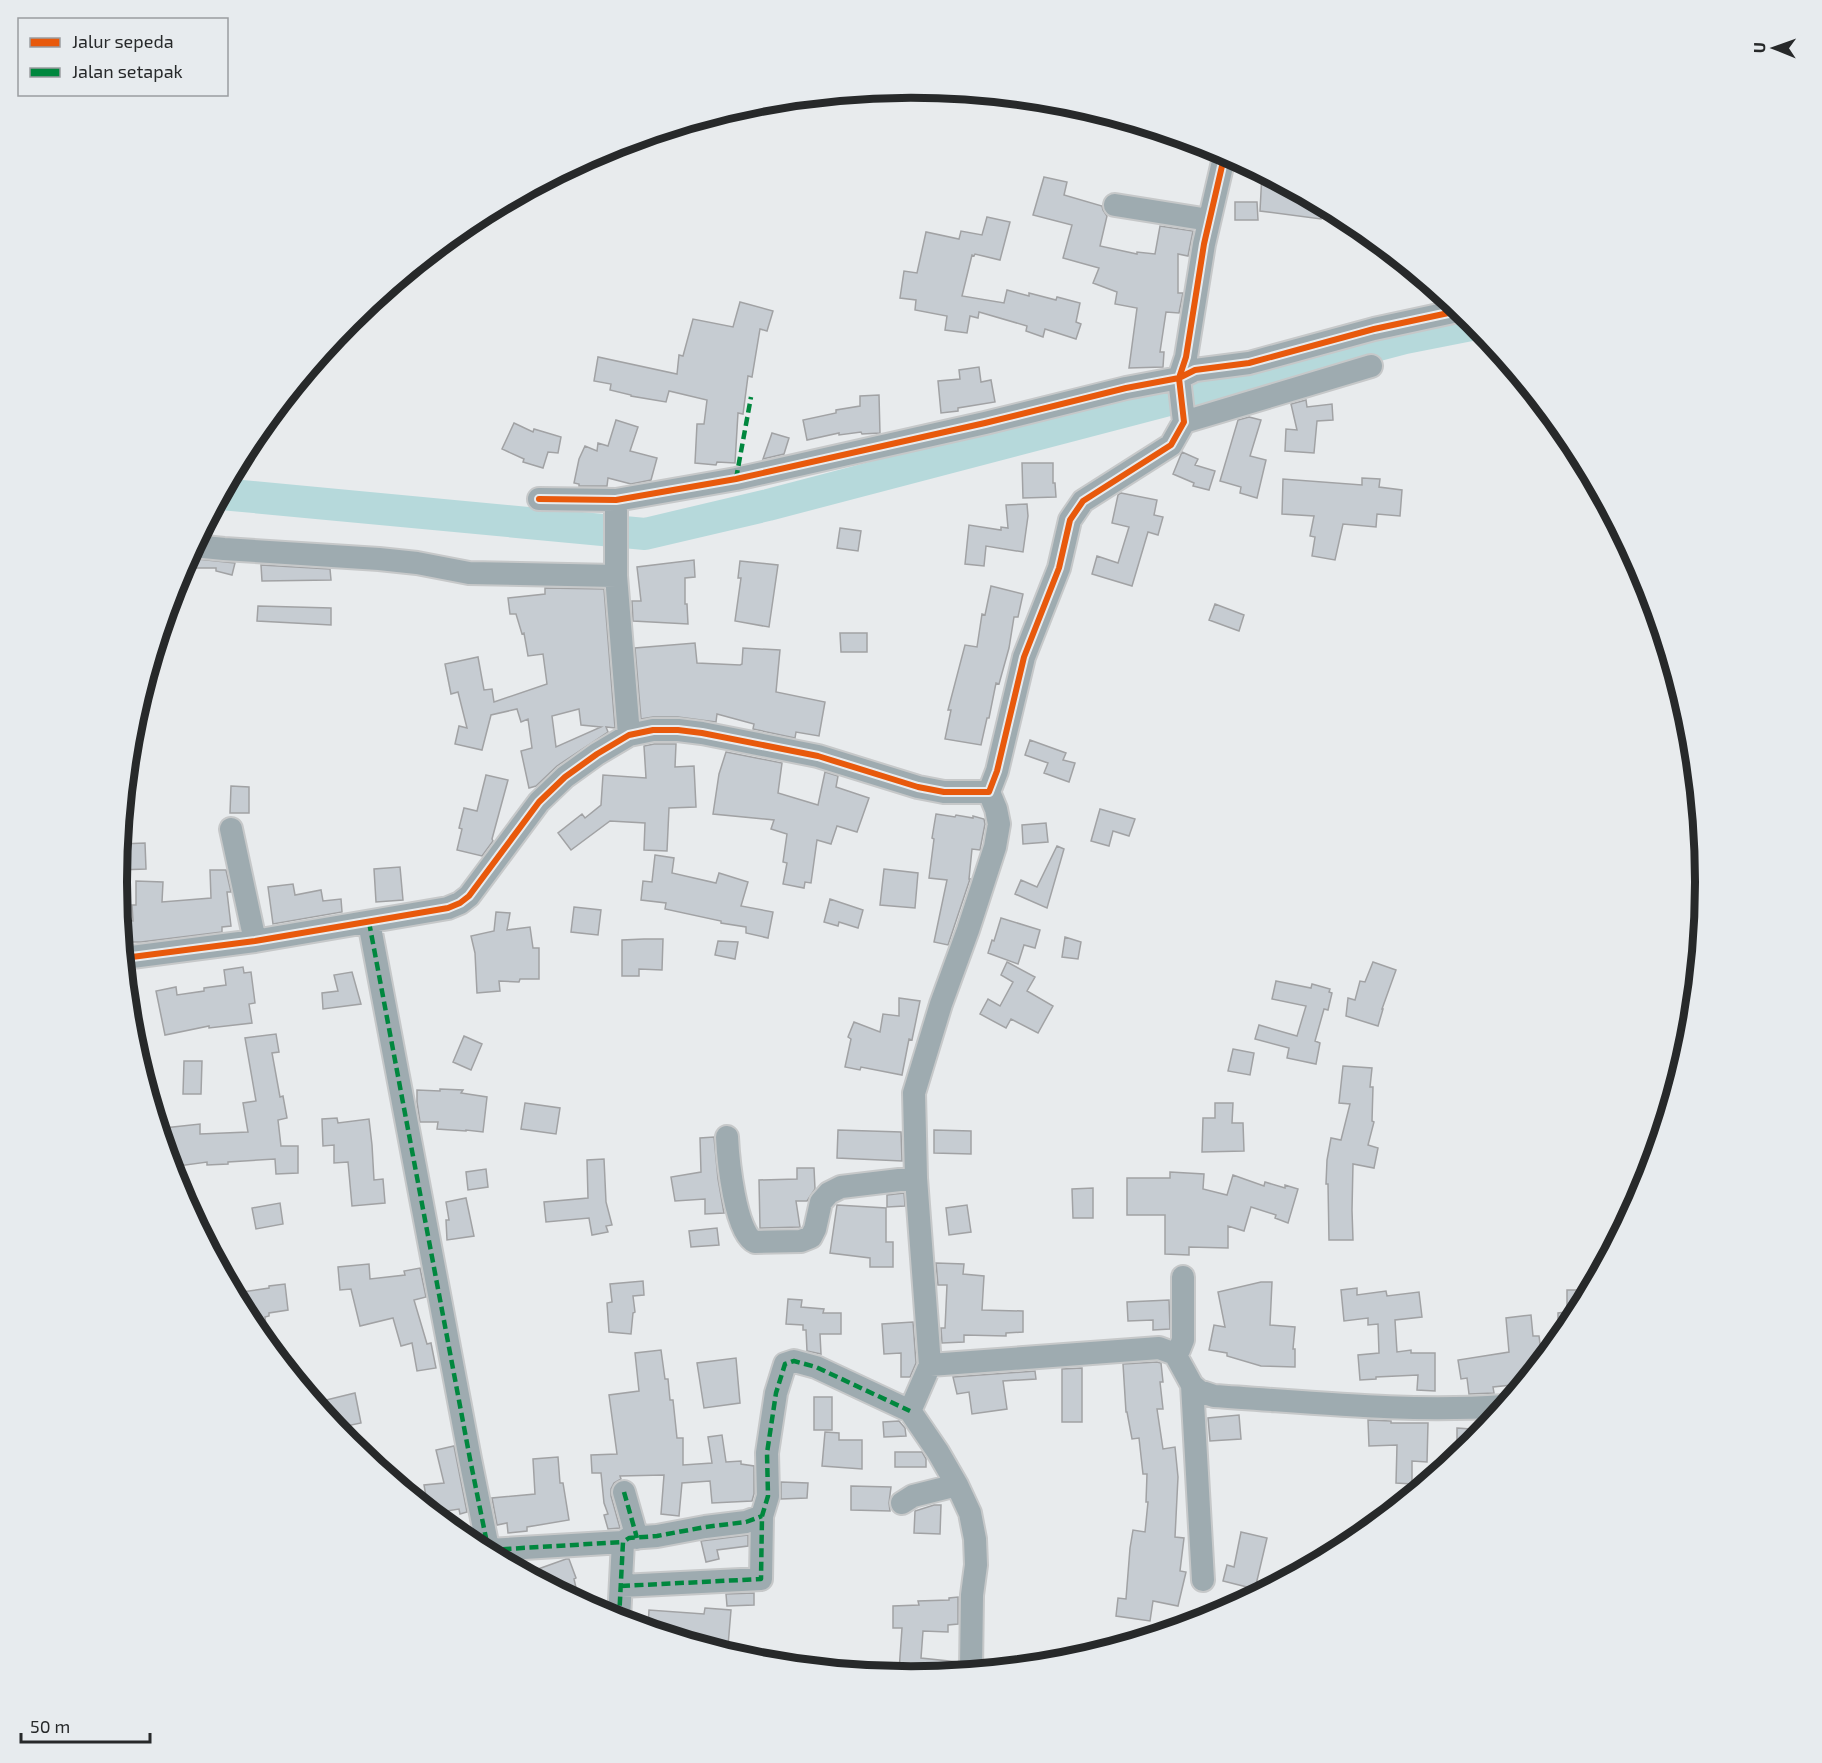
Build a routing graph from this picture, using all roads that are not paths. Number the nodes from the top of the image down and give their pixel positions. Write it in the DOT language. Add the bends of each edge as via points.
graph roads {
  1 [pos="1223,162"];
  2 [pos="1115,205"];
  3 [pos="1209,220"];
  4 [pos="1450,313"];
  5 [pos="1371,366"];
  6 [pos="1180,383"];
  7 [pos="1183,419"];
  8 [pos="539,500"];
  9 [pos="617,505"];
  10 [pos="203,547"];
  11 [pos="616,576"];
  12 [pos="629,735"];
  13 [pos="989,792"];
  14 [pos="231,829"];
  15 [pos="369,921"];
  16 [pos="255,941"];
  17 [pos="131,957"];
  18 [pos="726,1137"];
  19 [pos="916,1178"];
  20 [pos="1183,1277"];
  21 [pos="1174,1354"];
  22 [pos="930,1365"];
  23 [pos="1192,1385"];
  24 [pos="1492,1406"];
  25 [pos="910,1411"];
  26 [pos="957,1485"];
  27 [pos="624,1492"];
  28 [pos="902,1503"];
  29 [pos="762,1516"];
  30 [pos="487,1540"];
  31 [pos="630,1540"];
  32 [pos="503,1550"];
  33 [pos="1203,1580"];
  34 [pos="621,1586"];
  35 [pos="620,1609"];
  36 [pos="971,1663"];
  1 -- 3 [label="street"];
  2 -- 3 [label="street"];
  3 -- 6 [label="street"];
  4 -- 6 [label="street" via="1249,363 1195,370"];
  5 -- 7 [label="street"];
  6 -- 7 [label="street"];
  6 -- 9 [label="street" via="1126,388"];
  7 -- 13 [label="street" via="1171,446 1083,501 1070,520 1059,568 1024,657"];
  8 -- 9 [label="street"];
  9 -- 11 [label="street"];
  10 -- 11 [label="street" via="379,559 469,573"];
  11 -- 12 [label="street"];
  12 -- 13 [label="street" via="653,730 702,733 818,756 918,787 944,792"];
  12 -- 15 [label="street" via="565,777 539,802 460,903"];
  13 -- 19 [label="street" via="999,824 995,847 940,1004 914,1094"];
  14 -- 16 [label="street"];
  15 -- 16 [label="street"];
  15 -- 30 [label="street"];
  16 -- 17 [label="street"];
  18 -- 19 [label="street" via="729,1177 741,1223 755,1242 801,1241 811,1237 821,1202 841,1187"];
  19 -- 22 [label="street"];
  20 -- 21 [label="street" via="1183,1340"];
  21 -- 22 [label="street" via="1159,1348"];
  21 -- 23 [label="street"];
  22 -- 25 [label="street"];
  23 -- 24 [label="street" via="1214,1396 1402,1408"];
  23 -- 33 [label="street"];
  25 -- 26 [label="street"];
  25 -- 29 [label="street" via="816,1367 794,1361 785,1364 767,1453 768,1496"];
  26 -- 28 [label="street" via="913,1496"];
  26 -- 36 [label="street" via="970,1514 975,1539"];
  27 -- 31 [label="street"];
  29 -- 31 [label="street" via="746,1522"];
  29 -- 34 [label="street" via="761,1579"];
  31 -- 32 [label="street"];
  31 -- 34 [label="street"];
  34 -- 35 [label="street"];
}
